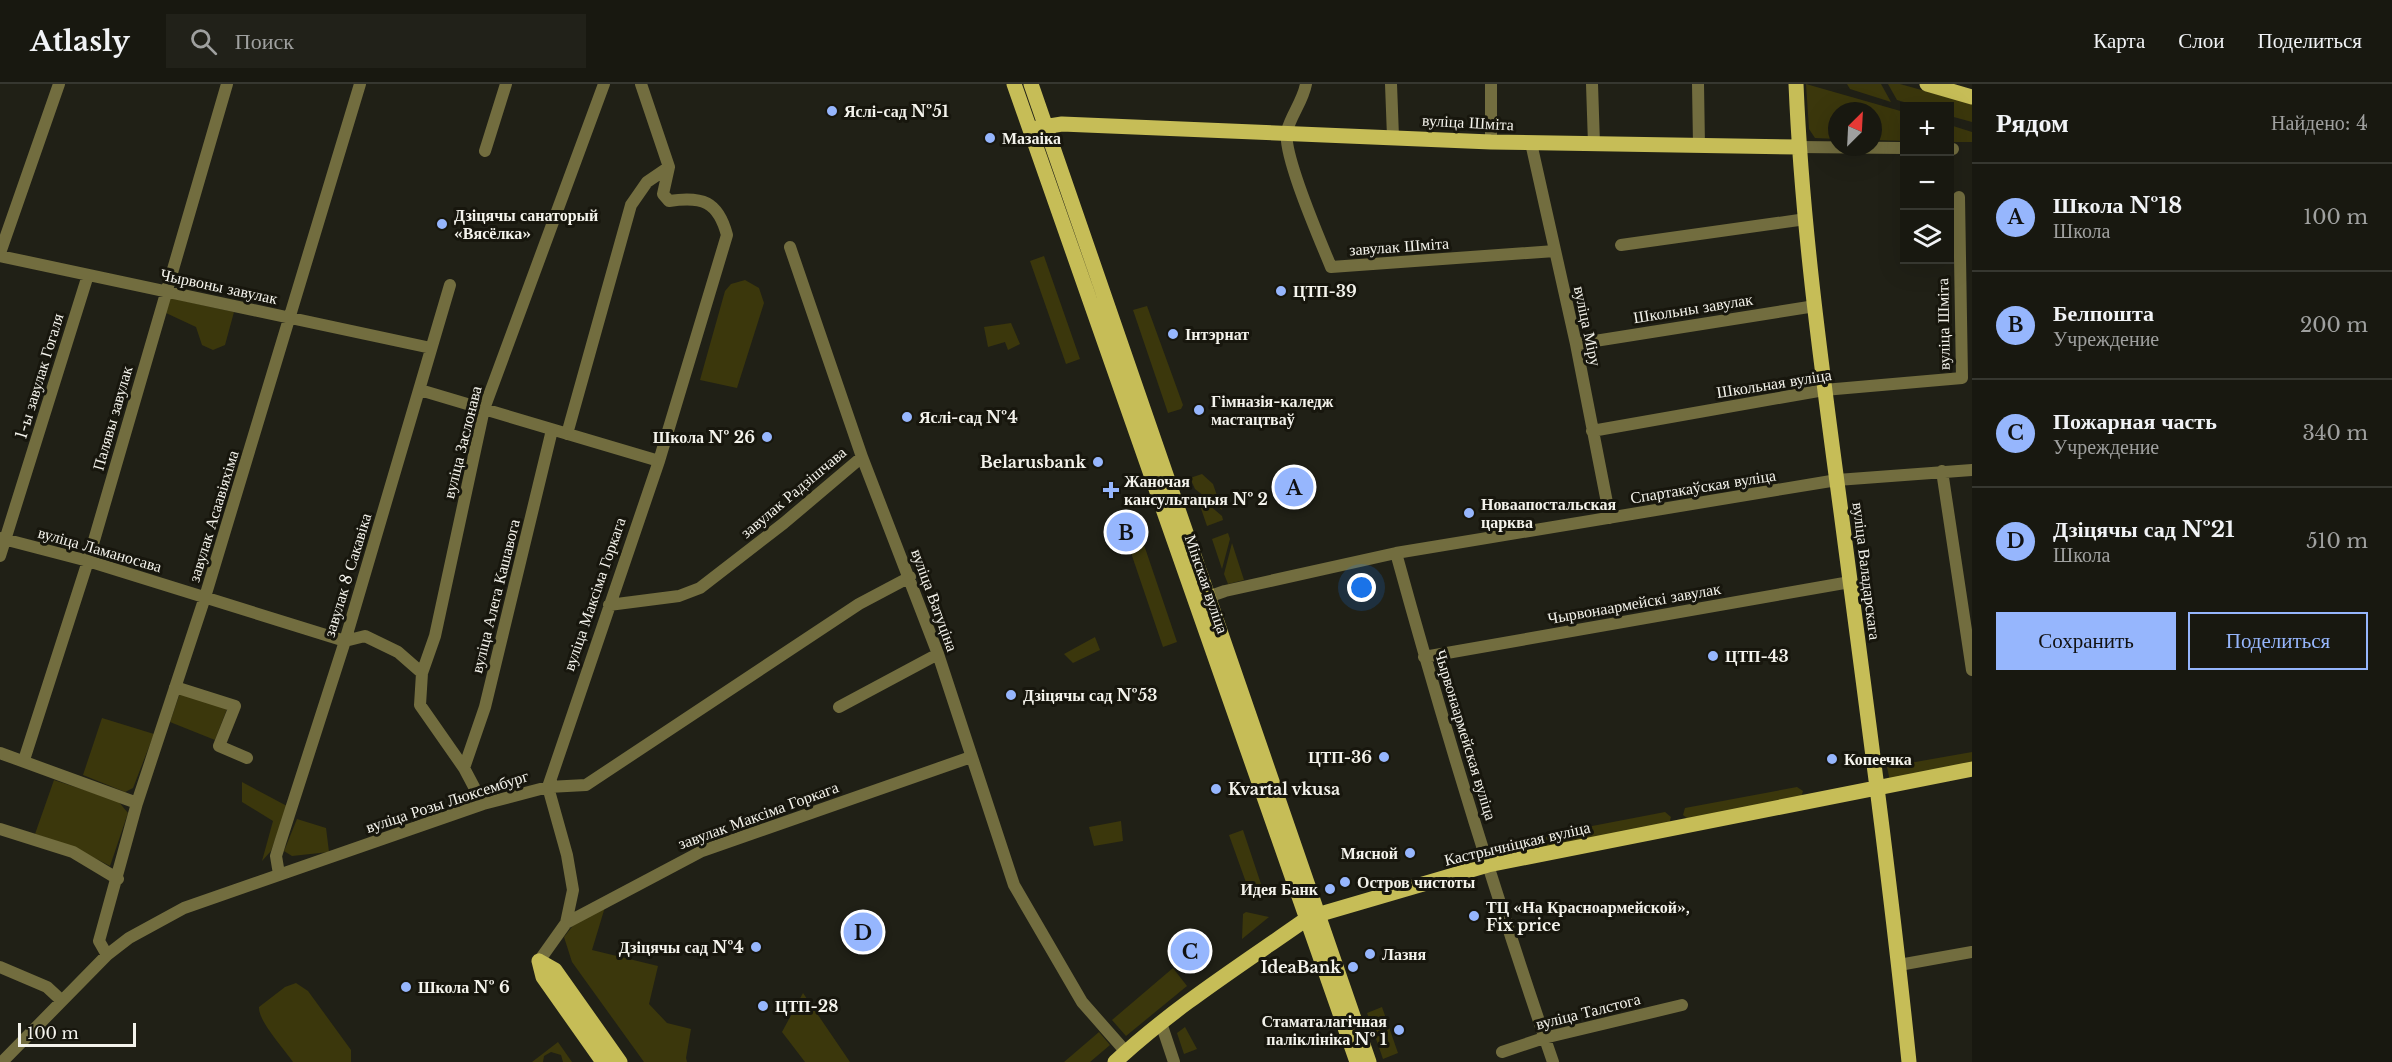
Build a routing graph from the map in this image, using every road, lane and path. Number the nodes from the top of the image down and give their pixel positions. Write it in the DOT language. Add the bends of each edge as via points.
graph roads {
  1 [pos="59,84"];
  2 [pos="227,84"];
  3 [pos="360,84"];
  4 [pos="506,84"];
  5 [pos="604,84"];
  6 [pos="641,84"];
  7 [pos="1014,84"];
  8 [pos="1031,84"];
  9 [pos="1306,84"];
  10 [pos="1391,84"];
  11 [pos="1491,84"];
  12 [pos="1593,84"];
  13 [pos="1698,84"];
  14 [pos="1796,84"];
  15 [pos="1927,84"];
  16 [pos="1972,97"];
  17 [pos="1046,126"];
  18 [pos="1030,131"];
  19 [pos="1287,133"];
  20 [pos="1393,136"];
  21 [pos="1491,142"];
  22 [pos="1531,142"];
  23 [pos="1594,144"];
  24 [pos="1699,145"];
  25 [pos="1798,147"];
  26 [pos="1900,148"];
  27 [pos="485,151"];
  28 [pos="669,167"];
  29 [pos="1959,197"];
  30 [pos="1806,219"];
  31 [pos="1621,245"];
  32 [pos="790,247"];
  33 [pos="1555,251"];
  34 [pos="0,255"];
  35 [pos="88,275"];
  36 [pos="450,285"];
  37 [pos="166,292"];
  38 [pos="1815,306"];
  39 [pos="291,317"];
  40 [pos="1576,344"];
  41 [pos="431,348"];
  42 [pos="1962,378"];
  43 [pos="420,390"];
  44 [pos="1824,390"];
  45 [pos="484,409"];
  46 [pos="552,430"];
  47 [pos="1592,431"];
  48 [pos="567,434"];
  49 [pos="862,456"];
  50 [pos="658,461"];
  51 [pos="1972,470"];
  52 [pos="1942,471"];
  53 [pos="1837,480"];
  54 [pos="1610,518"];
  55 [pos="3,538"];
  56 [pos="1396,553"];
  57 [pos="0,556"];
  58 [pos="88,561"];
  59 [pos="910,577"];
  60 [pos="1850,582"];
  61 [pos="205,597"];
  62 [pos="1202,599"];
  63 [pos="609,605"];
  64 [pos="345,641"];
  65 [pos="938,654"];
  66 [pos="1424,657"];
  67 [pos="1972,670"];
  68 [pos="422,673"];
  69 [pos="175,687"];
  70 [pos="839,707"];
  71 [pos="0,753"];
  72 [pos="971,757"];
  73 [pos="247,758"];
  74 [pos="24,760"];
  75 [pos="464,768"];
  76 [pos="1972,769"];
  77 [pos="548,787"];
  78 [pos="1877,787"];
  79 [pos="137,802"];
  80 [pos="483,804"];
  81 [pos="0,830"];
  82 [pos="1488,865"];
  83 [pos="279,874"];
  84 [pos="118,879"];
  85 [pos="1311,918"];
  86 [pos="566,923"];
  87 [pos="1972,952"];
  88 [pos="107,955"];
  89 [pos="539,961"];
  90 [pos="1899,965"];
  91 [pos="0,967"];
  92 [pos="61,1000"];
  93 [pos="1682,1005"];
  94 [pos="1161,1023"];
  95 [pos="1544,1038"];
  96 [pos="1502,1052"];
  97 [pos="1121,1057"];
  98 [pos="2,1062"];
  99 [pos="603,1062"];
  100 [pos="620,1062"];
  101 [pos="1174,1062"];
  102 [pos="1357,1062"];
  103 [pos="1369,1062"];
  104 [pos="1552,1062"];
  105 [pos="1909,1062"];
  1 -- 34 [label="street"];
  2 -- 37 [label="street, Палявы завулак"];
  3 -- 39 [label="street, завулак Асаавіяхіма"];
  4 -- 27 [label="street"];
  5 -- 45 [label="street, вуліца Заслонава"];
  6 -- 28 [label="street"];
  7 -- 18 [label="main road, Мінская вуліца"];
  8 -- 17 [label="main road, Мінская вуліца"];
  9 -- 19 [label="street"];
  10 -- 20 [label="street"];
  11 -- 21 [label="street"];
  12 -- 23 [label="street"];
  13 -- 24 [label="street"];
  14 -- 25 [label="main road, вуліца Валадарскага"];
  15 -- 16 [label="main road"];
  17 -- 18 [label="main road, вуліца Шміта"];
  17 -- 19 [label="main road, вуліца Шміта"];
  17 -- 62 [label="main road, Мінская вуліца"];
  18 -- 62 [label="main road, Мінская вуліца"];
  19 -- 20 [label="main road, вуліца Шміта"];
  19 -- 33 [label="street, завулак Шміта" via="1294,172 1331,267"];
  20 -- 21 [label="main road, вуліца Шміта"];
  21 -- 22 [label="main road, вуліца Шміта"];
  22 -- 23 [label="main road, вуліца Шміта"];
  22 -- 33 [label="street, вуліца Міру"];
  23 -- 24 [label="main road, вуліца Шміта"];
  24 -- 25 [label="main road, вуліца Шміта"];
  25 -- 26 [label="street, вуліца Шміта"];
  25 -- 30 [label="main road, вуліца Валадарскага"];
  28 -- 48 [label="street" via="647,182 631,205"];
  28 -- 50 [label="street, вуліца Максіма Горкага" via="663,194 669,201 707,202 717,209 727,235"];
  29 -- 42 [label="street, вуліца Шміта"];
  30 -- 31 [label="street"];
  30 -- 38 [label="main road, вуліца Валадарскага"];
  32 -- 49 [label="street, завулак Радзішчава"];
  33 -- 40 [label="street, вуліца Міру"];
  34 -- 35 [label="street, Чырвоны завулак"];
  35 -- 37 [label="street, Чырвоны завулак"];
  35 -- 55 [label="street, 1-ы завулак Гогаля"];
  36 -- 41 [label="street, завулак 8 Сакавіка"];
  37 -- 39 [label="street, Чырвоны завулак"];
  37 -- 58 [label="street, Палявы завулак"];
  38 -- 40 [label="street, Школьны завулак"];
  38 -- 44 [label="main road, вуліца Валадарскага"];
  39 -- 41 [label="street, Чырвоны завулак"];
  39 -- 61 [label="street, завулак Асаавіяхіма"];
  40 -- 47 [label="street, вуліца Міру"];
  41 -- 43 [label="street, завулак 8 Сакавіка"];
  42 -- 44 [label="street, Школьная вуліца"];
  43 -- 45 [label="street"];
  43 -- 64 [label="street, завулак 8 Сакавіка"];
  44 -- 47 [label="street, Школьная вуліца"];
  44 -- 53 [label="main road, вуліца Валадарскага"];
  45 -- 46 [label="street"];
  45 -- 68 [label="street, вуліца Заслонава" via="435,636"];
  46 -- 48 [label="street"];
  46 -- 75 [label="street, вуліца Алега Кашавога" via="484,707"];
  47 -- 54 [label="street, вуліца Міру"];
  48 -- 50 [label="street"];
  49 -- 59 [label="street, вуліца Ватуціна"];
  49 -- 63 [label="street, завулак Радзішчава" via="700,588 679,596"];
  50 -- 63 [label="street, вуліца Максіма Горкага"];
  51 -- 52 [label="street, Спартакаўская вуліца"];
  52 -- 53 [label="street, Спартакаўская вуліца"];
  52 -- 67 [label="street"];
  53 -- 54 [label="street, Спартакаўская вуліца"];
  53 -- 60 [label="main road, вуліца Валадарскага"];
  54 -- 56 [label="street, Спартакаўская вуліца"];
  55 -- 57 [label="street, 1-ы завулак Гогаля"];
  55 -- 58 [label="street, вуліца Ламаносава"];
  56 -- 62 [label="street, Спартакаўская вуліца"];
  56 -- 66 [label="street, Чырвонаармейская вуліца"];
  58 -- 61 [label="street, вуліца Ламаносава"];
  58 -- 74 [label="street, Палявы завулак"];
  59 -- 65 [label="street, вуліца Ватуціна"];
  59 -- 77 [label="street, вуліца Розы Люксембург" via="860,604 586,785"];
  60 -- 66 [label="street, Чырвонаармейскі завулак"];
  60 -- 78 [label="main road, вуліца Валадарскага"];
  61 -- 64 [label="street, вуліца Ламаносава"];
  61 -- 69 [label="street, завулак Асаавіяхіма"];
  62 -- 85 [label="main road, Мінская вуліца"];
  63 -- 77 [label="street, вуліца Максіма Горкага"];
  64 -- 68 [label="street, вуліца Ламаносава" via="365,636 398,652"];
  64 -- 83 [label="street, завулак 8 Сакавіка" via="276,856"];
  65 -- 70 [label="street"];
  65 -- 72 [label="street, вуліца Ватуціна"];
  66 -- 82 [label="street, Чырвонаармейская вуліца"];
  68 -- 75 [label="street, вуліца Заслонава" via="420,705"];
  69 -- 73 [label="street" via="235,706 219,746"];
  69 -- 79 [label="street, завулак Асаавіяхіма"];
  71 -- 74 [label="street"];
  72 -- 86 [label="street, завулак Максіма Горкага" via="702,851"];
  72 -- 97 [label="street, вуліца Ватуціна" via="1024,906 1082,1002"];
  74 -- 79 [label="street"];
  75 -- 80 [label="street, вуліца Заслонава"];
  76 -- 78 [label="main road, Кастрычніцкая вуліца"];
  77 -- 80 [label="street, вуліца Розы Люксембург"];
  77 -- 86 [label="street" via="573,891"];
  78 -- 82 [label="main road, Кастрычніцкая вуліца"];
  78 -- 90 [label="main road, вуліца Валадарскага"];
  79 -- 84 [label="street, завулак Асаавіяхіма"];
  80 -- 83 [label="street, вуліца Розы Люксембург"];
  81 -- 84 [label="street" via="73,852"];
  82 -- 85 [label="main road, Кастрычніцкая вуліца"];
  82 -- 95 [label="street, Чырвонаармейская вуліца"];
  83 -- 88 [label="street, вуліца Розы Люксембург" via="184,908 129,938"];
  84 -- 88 [label="street, завулак Асаавіяхіма" via="99,941"];
  85 -- 94 [label="main road, Кастрычніцкая вуліца"];
  85 -- 102 [label="main road, Мінская вуліца"];
  85 -- 103 [label="main road, Мінская вуліца"];
  86 -- 89 [label="street"];
  87 -- 90 [label="street"];
  88 -- 92 [label="street, вуліца Розы Люксембург"];
  89 -- 99 [label="main road" via="543,977"];
  89 -- 100 [label="main road" via="555,970"];
  90 -- 105 [label="main road, вуліца Валадарскага"];
  91 -- 92 [label="street" via="47,987"];
  92 -- 98 [label="street, вуліца Розы Люксембург"];
  93 -- 95 [label="street, вуліца Талстога"];
  94 -- 97 [label="main road, Кастрычніцкая вуліца"];
  94 -- 101 [label="street"];
  95 -- 96 [label="street, вуліца Талстога"];
  95 -- 104 [label="street, Чырвонаармейская вуліца"];
}
